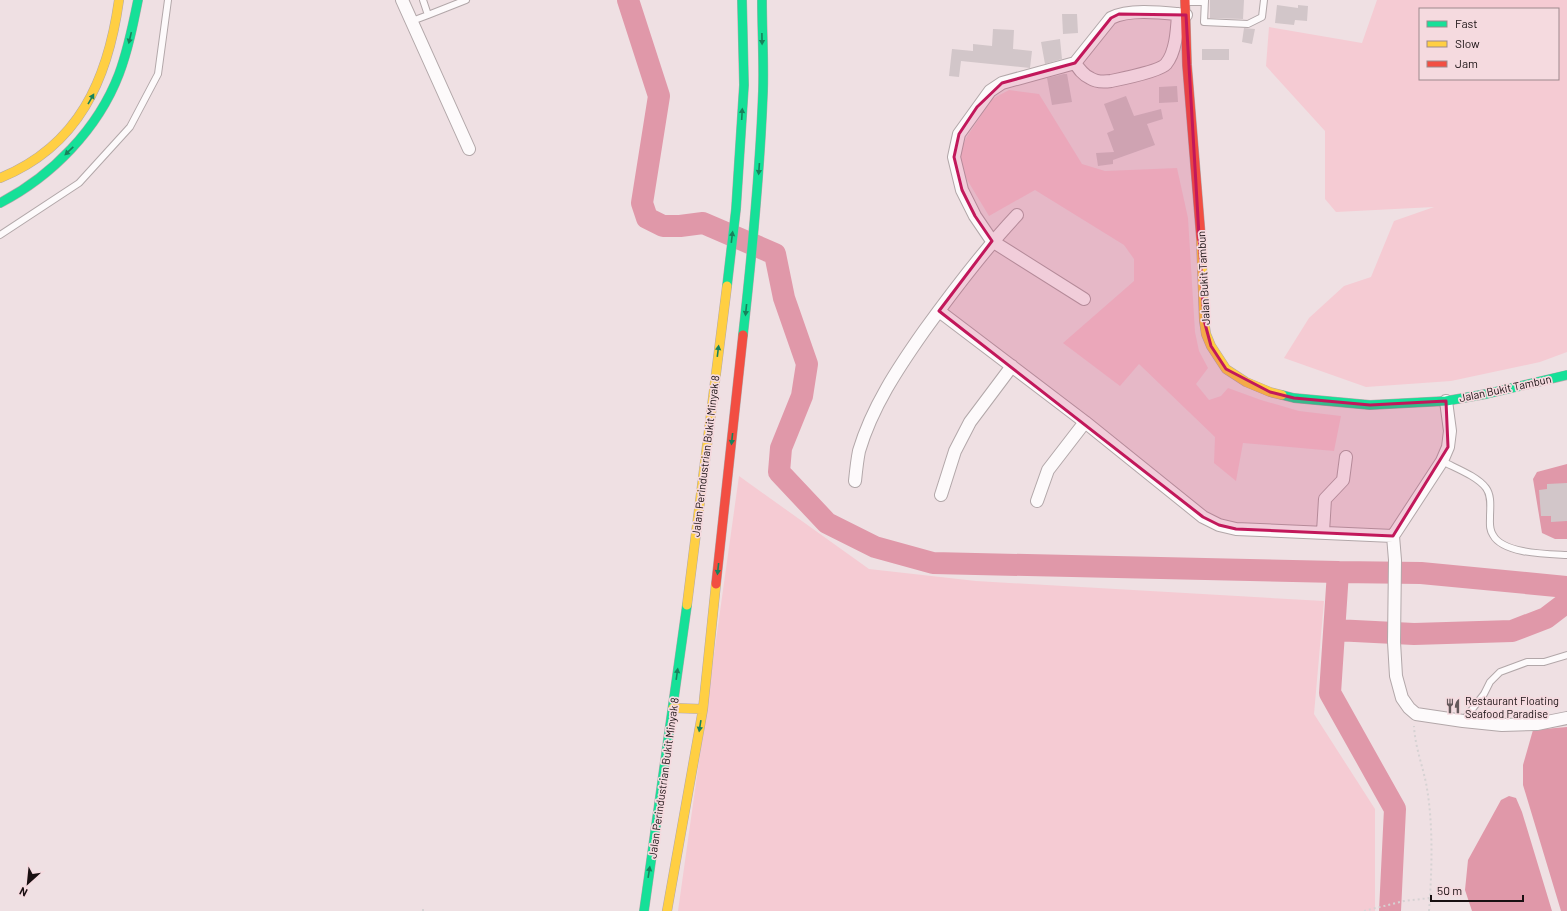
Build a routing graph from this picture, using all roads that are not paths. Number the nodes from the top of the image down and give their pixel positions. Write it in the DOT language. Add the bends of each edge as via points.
graph roads {
  1 [pos="118,0"];
  2 [pos="138,0"];
  3 [pos="168,0"];
  4 [pos="402,0"];
  5 [pos="423,0"];
  6 [pos="466,0"];
  7 [pos="742,0"];
  8 [pos="762,0"];
  9 [pos="1264,0"];
  10 [pos="1185,1"];
  11 [pos="1205,1"];
  12 [pos="428,15"];
  13 [pos="1182,15"];
  14 [pos="412,21"];
  15 [pos="1075,63"];
  16 [pos="469,149"];
  17 [pos="0,178"];
  18 [pos="0,203"];
  19 [pos="1017,215"];
  20 [pos="0,235"];
  21 [pos="992,241"];
  22 [pos="1084,299"];
  23 [pos="938,311"];
  24 [pos="1012,366"];
  25 [pos="1567,375"];
  26 [pos="1446,401"];
  27 [pos="1085,422"];
  28 [pos="1346,457"];
  29 [pos="1442,461"];
  30 [pos="854,481"];
  31 [pos="941,495"];
  32 [pos="1037,501"];
  33 [pos="1322,532"];
  34 [pos="1393,536"];
  35 [pos="1567,555"];
  36 [pos="1567,655"];
  37 [pos="673,708"];
  38 [pos="703,709"];
  39 [pos="1567,718"];
  40 [pos="1464,721"];
  41 [pos="644,911"];
  42 [pos="667,911"];
  17 -- 1 [label="main road, one-way" via="31,163 47,151 83,112 96,90 108,58 117,20"];
  2 -- 18 [label="main road, one-way" via="126,54 97,119 61,159 30,184"];
  3 -- 20 [label="lane" via="158,74 130,127 79,183"];
  4 -- 14 [label="street"];
  5 -- 12 [label="lane"];
  6 -- 12 [label="lane"];
  37 -- 7 [label="main road, Jalan Perindustrian Bukit Minyak 8, one-way" via="736,209 744,85"];
  8 -- 38 [label="main road, one-way" via="763,89 755,217"];
  9 -- 11 [label="lane" via="1262,17 1248,24 1204,22"];
  10 -- 11 [label="lane"];
  10 -- 13 [label="main road, Jalan Bukit Tambun"];
  12 -- 14 [label="lane"];
  13 -- 15 [label="street" via="1130,12 1118,14"];
  13 -- 15 [label="street" via="1169,60 1160,69 1100,82 1082,73"];
  13 -- 26 [label="main road, Jalan Bukit Tambun" via="1200,223 1204,320 1206,334 1217,357 1226,369 1246,382 1294,398 1370,405"];
  14 -- 16 [label="street"];
  15 -- 21 [label="street" via="1002,83 990,91 960,134 954,157 962,190 974,216"];
  19 -- 21 [label="street"];
  21 -- 22 [label="street"];
  21 -- 23 [label="street"];
  23 -- 24 [label="street"];
  23 -- 30 [label="street" via="895,372 872,418 859,452"];
  24 -- 27 [label="street"];
  24 -- 31 [label="street" via="970,422 955,451"];
  25 -- 26 [label="main road, Jalan Bukit Tambun"];
  26 -- 29 [label="street" via="1450,431 1448,447"];
  27 -- 32 [label="street" via="1048,470"];
  27 -- 33 [label="street" via="1218,525 1236,529"];
  28 -- 33 [label="street" via="1343,480 1325,499"];
  29 -- 34 [label="street"];
  29 -- 35 [label="lane" via="1466,473 1485,487 1490,499 1490,528 1493,537 1502,544 1545,554"];
  33 -- 34 [label="street"];
  34 -- 40 [label="street" via="1394,642 1396,676 1402,698 1408,708 1416,714"];
  36 -- 40 [label="lane" via="1544,662 1527,662 1500,672 1490,682"];
  37 -- 38 [label="main road"];
  41 -- 37 [label="main road, Jalan Perindustrian Bukit Minyak 8, one-way"];
  38 -- 42 [label="main road, one-way"];
  39 -- 40 [label="street" via="1537,724 1502,725"];
}
